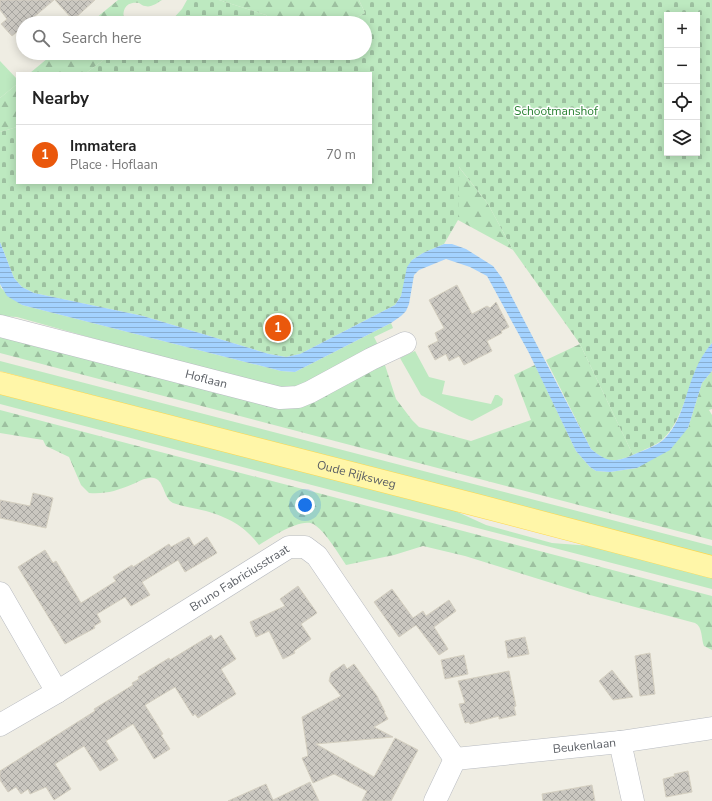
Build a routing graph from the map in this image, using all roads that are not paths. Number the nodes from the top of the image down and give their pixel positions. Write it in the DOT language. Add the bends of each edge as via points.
graph roads {
  1 [pos="0,326"];
  2 [pos="405,343"];
  3 [pos="0,383"];
  4 [pos="712,567"];
  5 [pos="0,593"];
  6 [pos="56,692"];
  7 [pos="0,725"];
  8 [pos="712,728"];
  9 [pos="620,742"];
  10 [pos="455,759"];
  11 [pos="435,801"];
  12 [pos="633,801"];
  1 -- 2 [label="street, Hoflaan" via="280,398 298,397 310,392"];
  3 -- 4 [label="main road, Oude Rijksweg"];
  5 -- 6 [label="street"];
  6 -- 7 [label="street, Bruno Fabriciusstraat"];
  6 -- 10 [label="street, Bruno Fabriciusstraat" via="289,547 304,547 317,556"];
  8 -- 9 [label="street, Beukenlaan"];
  9 -- 10 [label="street, Beukenlaan"];
  9 -- 12 [label="street"];
  10 -- 11 [label="street"];
}
